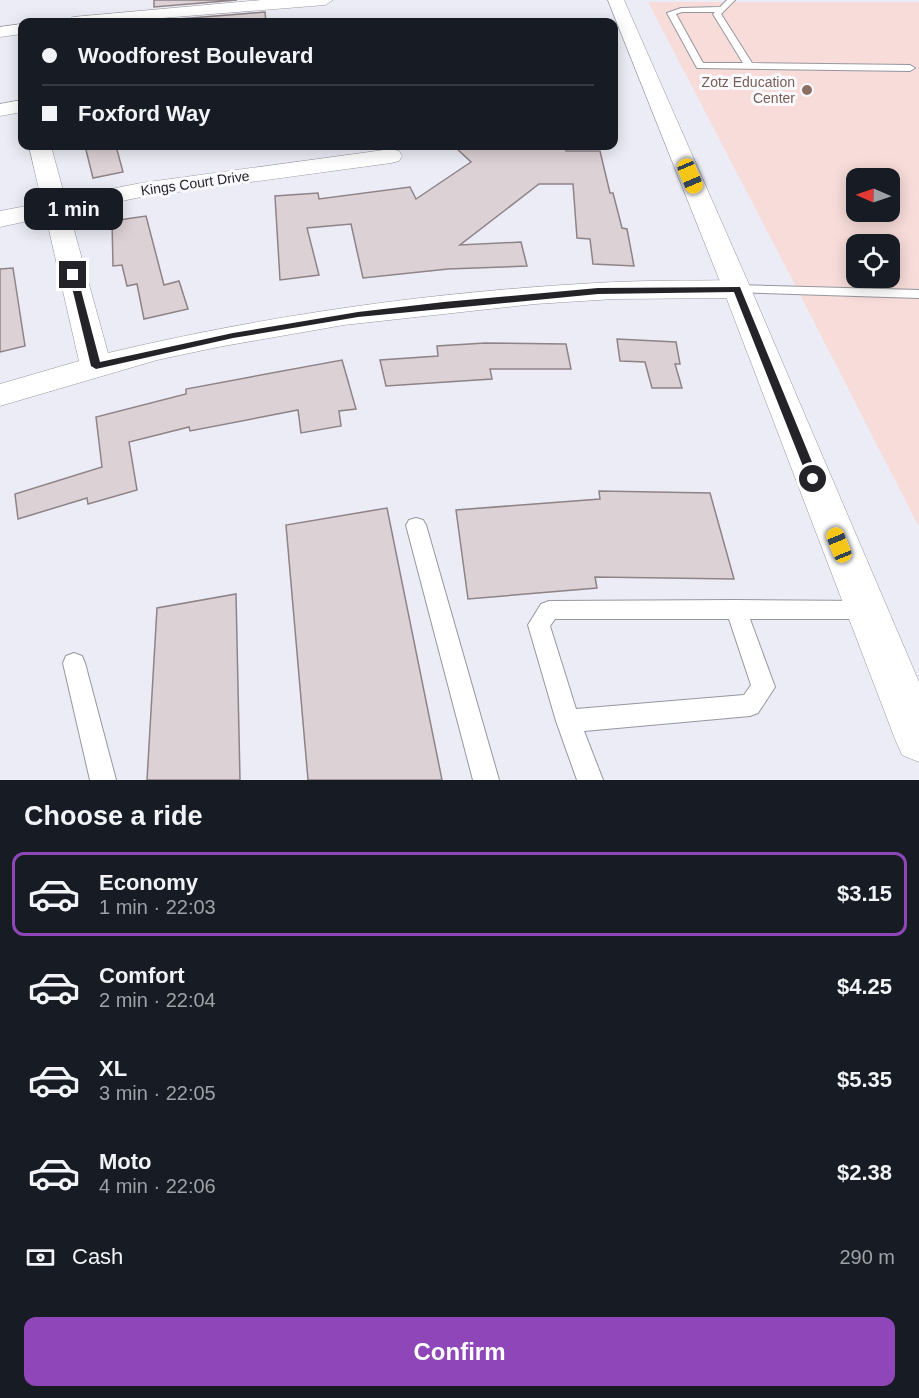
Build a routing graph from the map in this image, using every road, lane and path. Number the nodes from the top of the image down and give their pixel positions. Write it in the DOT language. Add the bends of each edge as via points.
graph roads {
  1 [pos="325,0"];
  2 [pos="616,0"];
  3 [pos="731,0"];
  4 [pos="721,9"];
  5 [pos="114,18"];
  6 [pos="18,30"];
  7 [pos="0,32"];
  8 [pos="749,66"];
  9 [pos="910,68"];
  10 [pos="18,107"];
  11 [pos="0,110"];
  12 [pos="41,150"];
  13 [pos="392,156"];
  14 [pos="56,207"];
  15 [pos="0,219"];
  16 [pos="737,289"];
  17 [pos="919,294"];
  18 [pos="96,366"];
  19 [pos="0,395"];
  20 [pos="416,525"];
  21 [pos="736,609"];
  22 [pos="866,610"];
  23 [pos="74,663"];
  24 [pos="568,721"];
  25 [pos="919,740"];
  26 [pos="103,780"];
  27 [pos="486,780"];
  28 [pos="590,780"];
  1 -- 5 [label="main road"];
  2 -- 16 [label="main road"];
  3 -- 4 [label="lane"];
  4 -- 8 [label="lane" via="717,14"];
  4 -- 8 [label="lane" via="681,9 672,13 700,66"];
  6 -- 7 [label="main road"];
  8 -- 9 [label="lane"];
  10 -- 11 [label="main road"];
  12 -- 14 [label="main road"];
  13 -- 14 [label="main road, Kings Court Drive" via="141,190"];
  14 -- 15 [label="main road, Kings Court Drive"];
  14 -- 18 [label="main road"];
  16 -- 17 [label="lane"];
  16 -- 18 [label="main road" via="598,291 441,305 233,336"];
  16 -- 22 [label="main road"];
  18 -- 19 [label="main road"];
  20 -- 27 [label="lane"];
  21 -- 22 [label="lane"];
  21 -- 24 [label="lane" via="763,687 750,705"];
  21 -- 24 [label="lane" via="549,610 539,625"];
  22 -- 25 [label="main road"];
  23 -- 26 [label="lane"];
  24 -- 28 [label="lane"];
}
